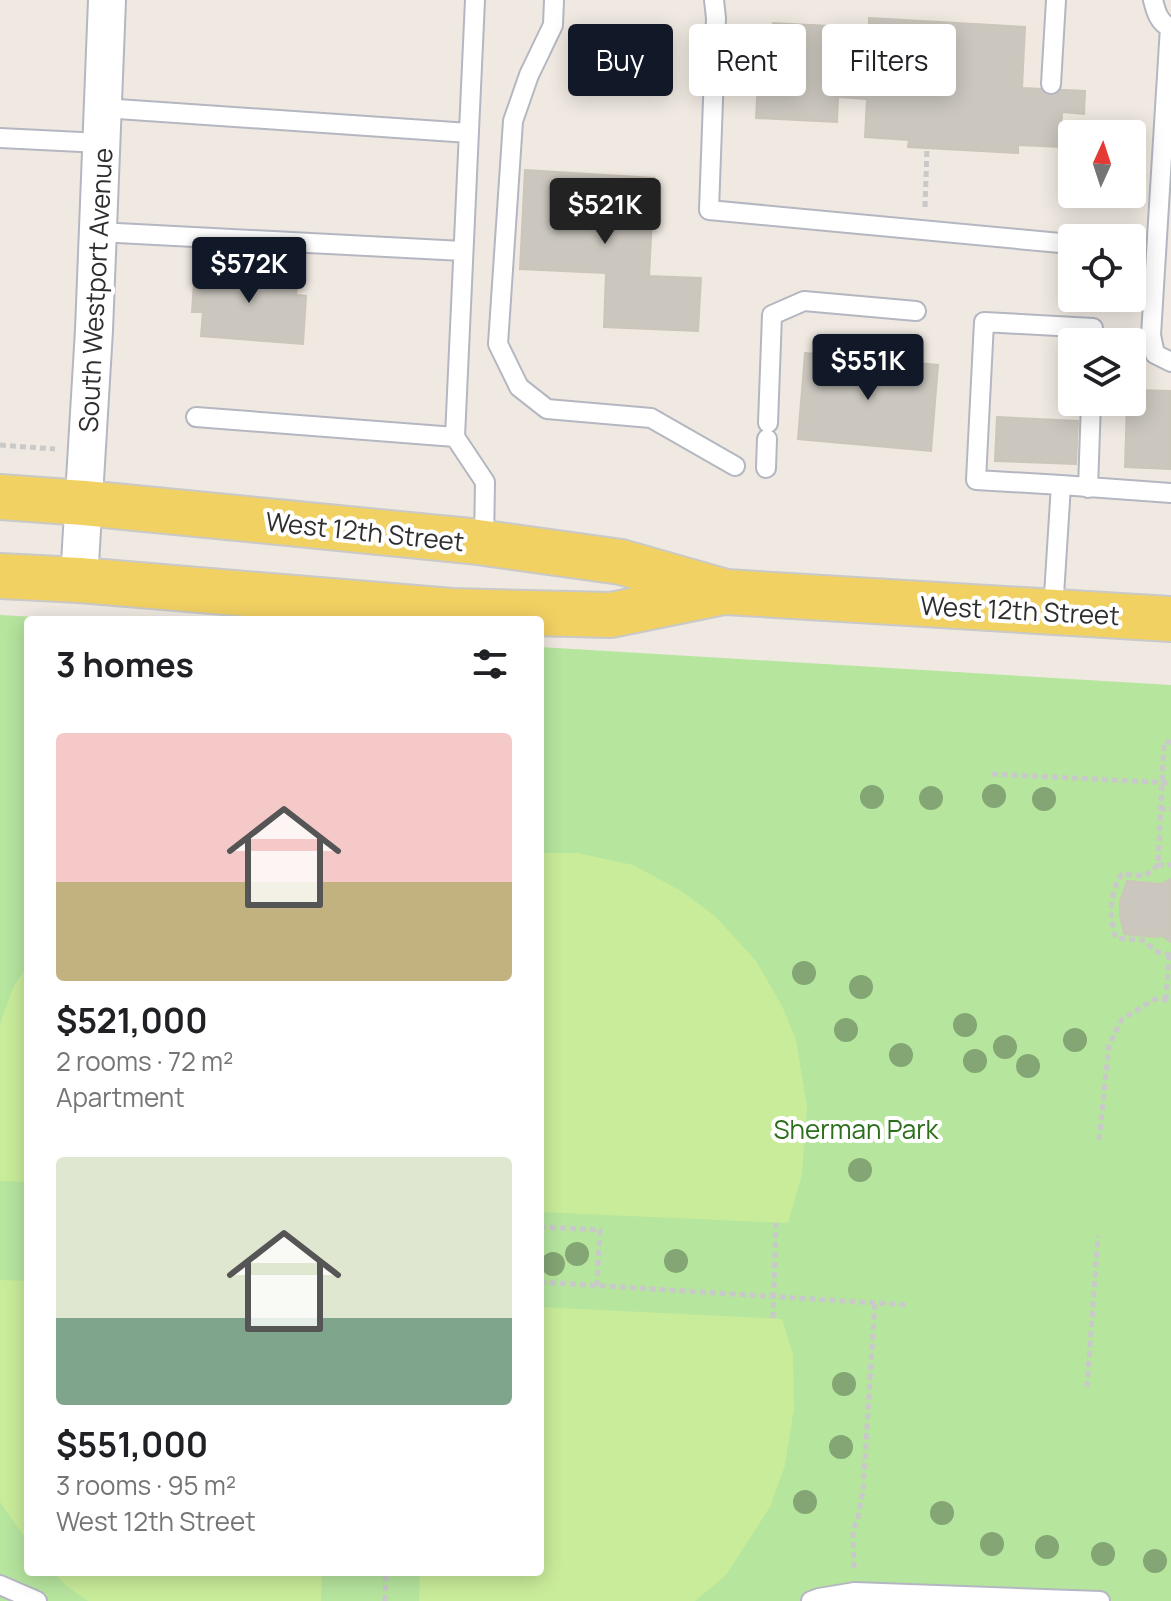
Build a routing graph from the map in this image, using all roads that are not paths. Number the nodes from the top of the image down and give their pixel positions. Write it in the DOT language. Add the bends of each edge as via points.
graph roads {
  1 [pos="107,0"];
  2 [pos="475,0"];
  3 [pos="554,0"];
  4 [pos="714,0"];
  5 [pos="1056,0"];
  6 [pos="1153,0"];
  7 [pos="1170,28"];
  8 [pos="1051,84"];
  9 [pos="102,125"];
  10 [pos="469,133"];
  11 [pos="0,138"];
  12 [pos="98,232"];
  13 [pos="1058,243"];
  14 [pos="463,251"];
  15 [pos="916,311"];
  16 [pos="1093,328"];
  17 [pos="1171,362"];
  18 [pos="1091,416"];
  19 [pos="196,417"];
  20 [pos="455,437"];
  21 [pos="735,466"];
  22 [pos="766,468"];
  23 [pos="1061,485"];
  24 [pos="1088,488"];
  25 [pos="1171,493"];
  26 [pos="0,497"];
  27 [pos="84,503"];
  28 [pos="484,543"];
  29 [pos="0,576"];
  30 [pos="79,580"];
  31 [pos="726,592"];
  32 [pos="1053,611"];
  33 [pos="1171,619"];
  34 [pos="0,1585"];
  35 [pos="37,1601"];
  36 [pos="811,1601"];
  37 [pos="1100,1601"];
  1 -- 9 [label="street, South Westport Avenue"];
  2 -- 10 [label="lane"];
  3 -- 21 [label="lane" via="553,25 513,121 498,344 519,387 547,409 651,418"];
  4 -- 13 [label="lane" via="709,210"];
  5 -- 8 [label="lane"];
  6 -- 7 [label="lane" via="1156,13"];
  7 -- 17 [label="lane" via="1151,335 1155,354"];
  9 -- 10 [label="lane"];
  9 -- 11 [label="lane"];
  9 -- 12 [label="street, South Westport Avenue"];
  10 -- 14 [label="lane"];
  12 -- 14 [label="lane"];
  12 -- 27 [label="street, South Westport Avenue"];
  14 -- 20 [label="lane"];
  15 -- 22 [label="lane" via="804,301 772,315"];
  16 -- 23 [label="lane" via="984,322 976,480"];
  18 -- 24 [label="lane"];
  19 -- 20 [label="lane"];
  20 -- 28 [label="lane" via="485,482"];
  23 -- 24 [label="lane"];
  23 -- 32 [label="lane"];
  24 -- 25 [label="lane"];
  26 -- 27 [label="main road, West 12th Street"];
  27 -- 28 [label="main road, West 12th Street"];
  27 -- 30 [label="street, South Westport Avenue"];
  28 -- 31 [label="main road, West 12th Street" via="621,562"];
  29 -- 30 [label="main road, West 12th Street"];
  30 -- 31 [label="main road, West 12th Street" via="452,611 611,615"];
  31 -- 32 [label="main road, West 12th Street"];
  32 -- 33 [label="main road, West 12th Street"];
  34 -- 35 [label="lane"];
  36 -- 37 [label="lane" via="855,1592"];
}
